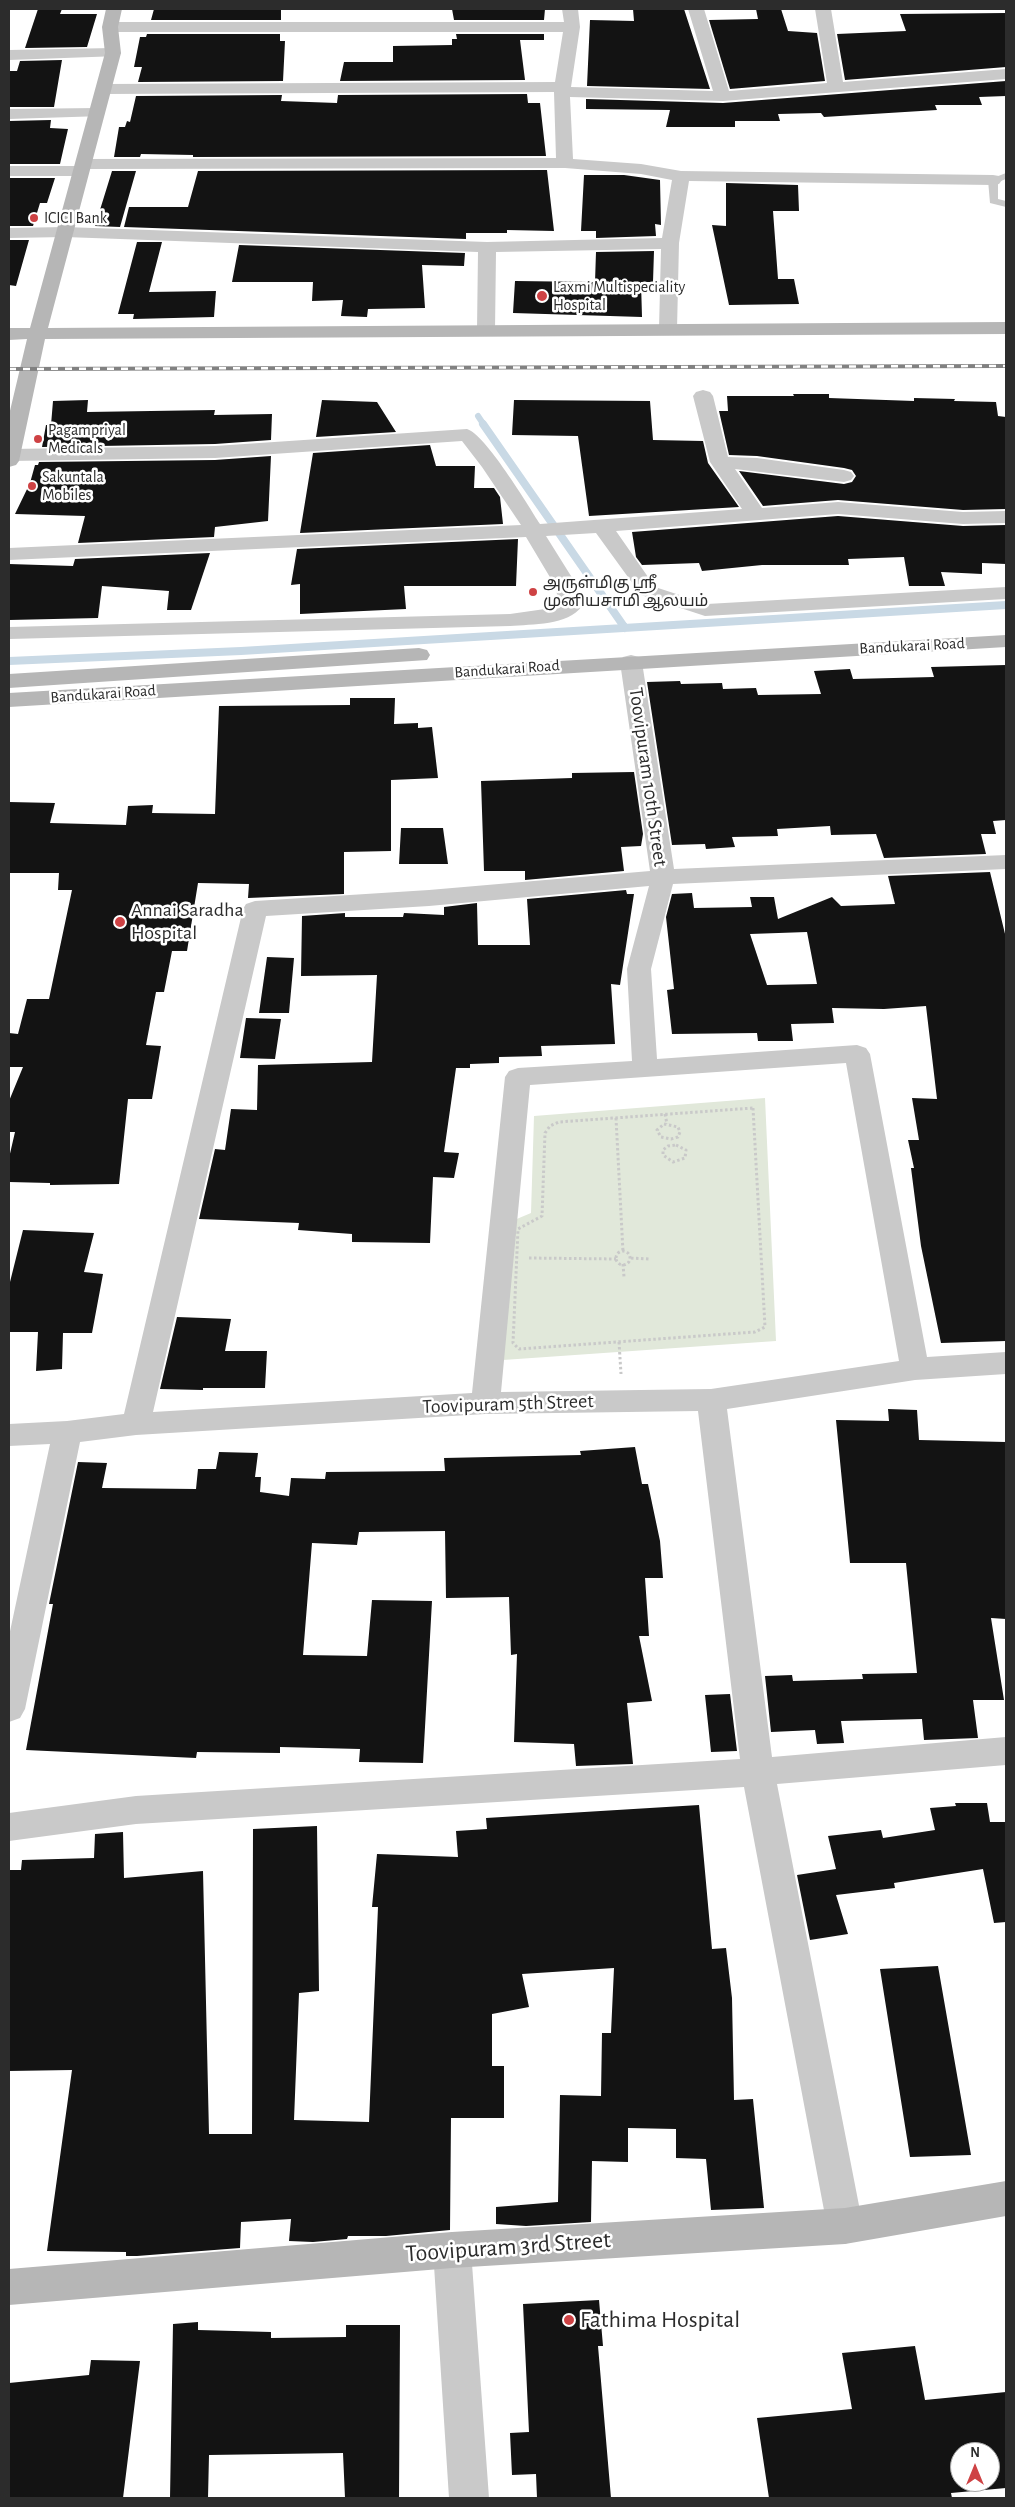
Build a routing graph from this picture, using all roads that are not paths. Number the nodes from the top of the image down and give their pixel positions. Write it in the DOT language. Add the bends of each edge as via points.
graph roads {
  1 [pos="114,9"];
  2 [pos="570,9"];
  3 [pos="696,9"];
  4 [pos="823,9"];
  5 [pos="110,27"];
  6 [pos="572,27"];
  7 [pos="113,53"];
  8 [pos="9,55"];
  9 [pos="1006,74"];
  10 [pos="836,88"];
  11 [pos="104,89"];
  12 [pos="562,90"];
  13 [pos="723,96"];
  14 [pos="96,113"];
  15 [pos="9,114"];
  16 [pos="565,163"];
  17 [pos="82,167"];
  18 [pos="9,171"];
  19 [pos="681,176"];
  20 [pos="999,178"];
  21 [pos="1006,204"];
  22 [pos="65,232"];
  23 [pos="9,233"];
  24 [pos="670,243"];
  25 [pos="487,247"];
  26 [pos="1006,328"];
  27 [pos="668,329"];
  28 [pos="486,330"];
  29 [pos="38,332"];
  30 [pos="9,334"];
  31 [pos="703,396"];
  32 [pos="9,458"];
  33 [pos="720,462"];
  34 [pos="844,476"];
  35 [pos="755,515"];
  36 [pos="1006,517"];
  37 [pos="602,526"];
  38 [pos="547,530"];
  39 [pos="9,554"];
  40 [pos="1006,593"];
  41 [pos="1006,622"];
  42 [pos="9,633"];
  43 [pos="1006,641"];
  44 [pos="631,662"];
  45 [pos="9,681"];
  46 [pos="9,700"];
  47 [pos="1006,862"];
  48 [pos="663,877"];
  49 [pos="645,1070"];
  50 [pos="1006,1363"];
  51 [pos="915,1369"];
  52 [pos="711,1400"];
  53 [pos="485,1403"];
  54 [pos="136,1424"];
  55 [pos="67,1432"];
  56 [pos="9,1435"];
  57 [pos="9,1709"];
  58 [pos="1006,1751"];
  59 [pos="758,1772"];
  60 [pos="9,1828"];
  61 [pos="1006,2198"];
  62 [pos="845,2226"];
  63 [pos="452,2250"];
  64 [pos="9,2287"];
  65 [pos="470,2498"];
  1 -- 5 [label="main road"];
  2 -- 6 [label="street"];
  3 -- 13 [label="street"];
  4 -- 10 [label="street"];
  5 -- 6 [label="street"];
  5 -- 7 [label="main road"];
  6 -- 12 [label="street"];
  7 -- 8 [label="street"];
  7 -- 11 [label="main road"];
  9 -- 10 [label="street"];
  10 -- 13 [label="street"];
  11 -- 12 [label="street"];
  11 -- 14 [label="main road"];
  12 -- 13 [label="street"];
  12 -- 16 [label="street"];
  14 -- 15 [label="street"];
  14 -- 17 [label="main road"];
  16 -- 17 [label="street"];
  16 -- 19 [label="street" via="641,169"];
  17 -- 18 [label="street"];
  17 -- 22 [label="main road"];
  19 -- 20 [label="street"];
  19 -- 24 [label="street"];
  20 -- 21 [label="lane" via="993,201"];
  22 -- 23 [label="street"];
  22 -- 25 [label="street"];
  22 -- 29 [label="main road"];
  24 -- 25 [label="street"];
  24 -- 27 [label="street"];
  25 -- 28 [label="street"];
  26 -- 27 [label="main road"];
  27 -- 28 [label="main road"];
  28 -- 29 [label="main road"];
  29 -- 30 [label="main road"];
  29 -- 32 [label="main road"];
  31 -- 33 [label="street"];
  32 -- 38 [label="street" via="215,452 468,436"];
  33 -- 34 [label="street"];
  33 -- 35 [label="street"];
  35 -- 36 [label="street" via="838,508 963,518"];
  35 -- 37 [label="street"];
  37 -- 38 [label="street"];
  37 -- 40 [label="street" via="648,591 705,610"];
  38 -- 39 [label="street"];
  38 -- 42 [label="street" via="537,540 565,584 572,606 557,614 510,620"];
  41 -- 45 [label="main road, Bandukarai Road"];
  43 -- 44 [label="main road, Bandukarai Road"];
  44 -- 46 [label="main road, Bandukarai Road"];
  44 -- 48 [label="street, Toovipuram 10th Street"];
  47 -- 48 [label="street"];
  48 -- 49 [label="street, Toovipuram 10th Street" via="638,969"];
  48 -- 54 [label="street" via="429,898 254,909"];
  49 -- 51 [label="street" via="857,1054"];
  49 -- 53 [label="street" via="518,1077"];
  50 -- 51 [label="street, Toovipuram 5th Street"];
  51 -- 52 [label="street, Toovipuram 5th Street"];
  52 -- 53 [label="street, Toovipuram 5th Street"];
  52 -- 59 [label="street"];
  53 -- 54 [label="street, Toovipuram 5th Street"];
  54 -- 55 [label="street, Toovipuram 5th Street"];
  55 -- 56 [label="street, Toovipuram 5th Street"];
  55 -- 57 [label="street"];
  58 -- 59 [label="street"];
  59 -- 60 [label="street" via="136,1810"];
  59 -- 62 [label="street"];
  61 -- 62 [label="main road, Toovipuram 3rd Street"];
  62 -- 63 [label="main road, Toovipuram 3rd Street"];
  63 -- 64 [label="main road, Toovipuram 3rd Street"];
  63 -- 65 [label="street"];
}
